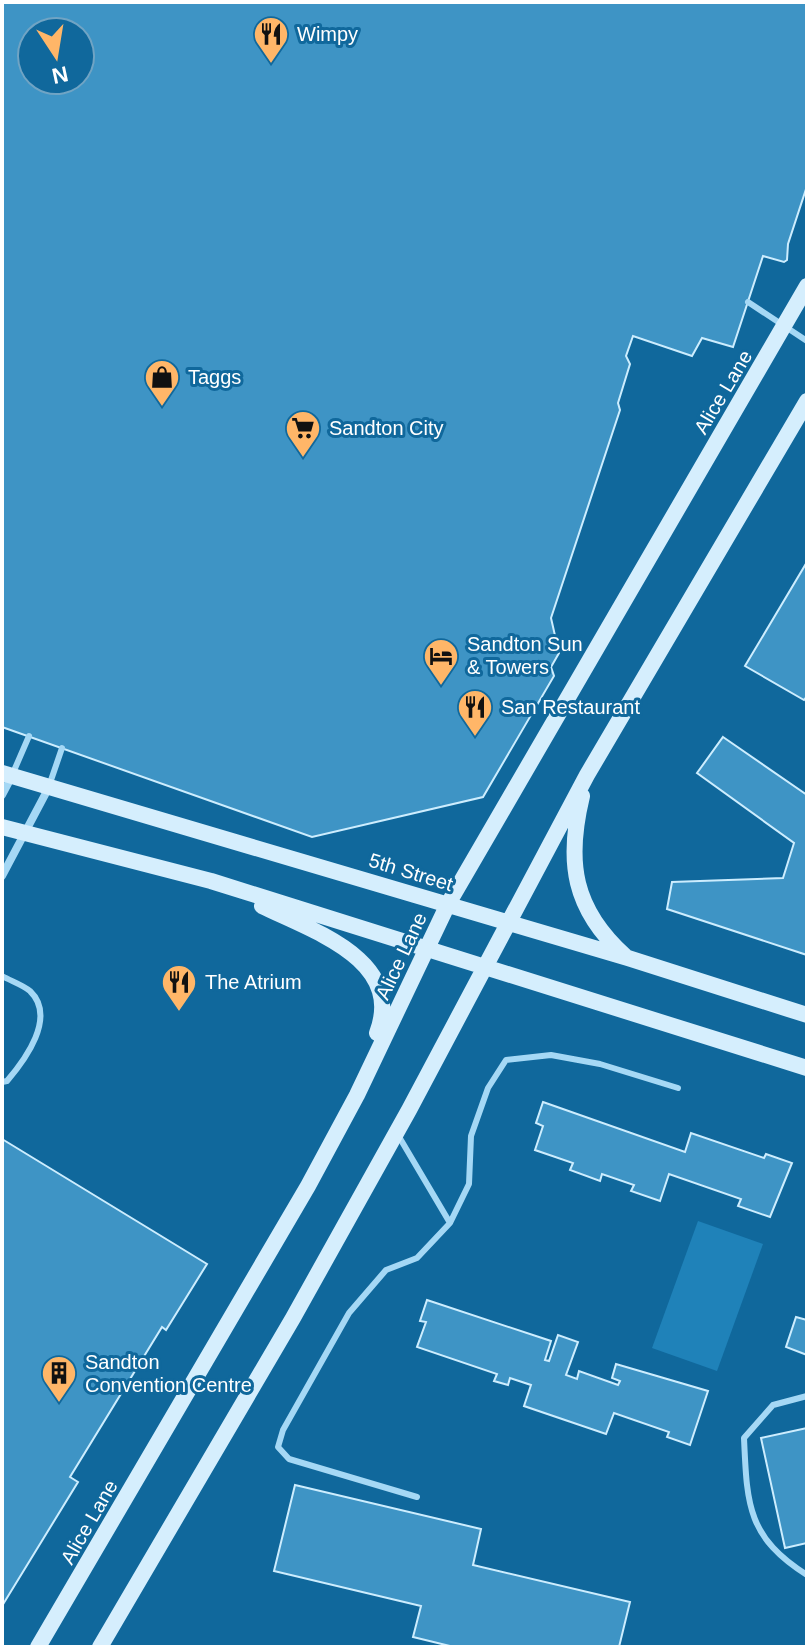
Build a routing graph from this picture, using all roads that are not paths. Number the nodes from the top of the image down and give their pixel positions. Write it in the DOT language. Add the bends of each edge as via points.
graph roads {
  1 [pos="807,286"];
  2 [pos="748,302"];
  3 [pos="785,327"];
  4 [pos="807,341"];
  5 [pos="807,401"];
  6 [pos="29,736"];
  7 [pos="62,748"];
  8 [pos="7,774"];
  9 [pos="587,775"];
  10 [pos="48,789"];
  11 [pos="2,795"];
  12 [pos="2,827"];
  13 [pos="26,833"];
  14 [pos="2,876"];
  15 [pos="211,881"];
  16 [pos="448,904"];
  17 [pos="508,922"];
  18 [pos="427,949"];
  19 [pos="628,958"];
  20 [pos="485,964"];
  21 [pos="2,976"];
  22 [pos="807,1015"];
  23 [pos="807,1068"];
  24 [pos="2,1082"];
  25 [pos="678,1088"];
  26 [pos="357,1095"];
  27 [pos="396,1132"];
  28 [pos="450,1223"];
  29 [pos="807,1396"];
  30 [pos="417,1497"];
  31 [pos="807,1575"];
  32 [pos="38,1647"];
  33 [pos="100,1647"];
  1 -- 3 [label="street, Alice Lane"];
  2 -- 3 [label="lane"];
  3 -- 4 [label="lane"];
  3 -- 16 [label="street, Alice Lane"];
  5 -- 9 [label="street"];
  6 -- 8 [label="lane"];
  7 -- 10 [label="lane"];
  8 -- 10 [label="street, 5th Street"];
  8 -- 11 [label="street"];
  9 -- 17 [label="street"];
  9 -- 19 [label="street" via="575,825 573,862 579,889 603,935"];
  10 -- 13 [label="street"];
  10 -- 16 [label="street, 5th Street"];
  12 -- 13 [label="street"];
  13 -- 14 [label="street"];
  13 -- 15 [label="street"];
  15 -- 18 [label="street"];
  15 -- 26 [label="street" via="328,939 372,973 383,997 382,1017"];
  16 -- 17 [label="street, 5th Street"];
  16 -- 18 [label="street, Alice Lane"];
  17 -- 19 [label="street, 5th Street"];
  17 -- 20 [label="street"];
  18 -- 20 [label="street"];
  18 -- 26 [label="street, Alice Lane"];
  19 -- 22 [label="street, 5th Street"];
  20 -- 23 [label="street"];
  20 -- 27 [label="street"];
  21 -- 24 [label="lane" via="29,990 40,1016 21,1065"];
  25 -- 28 [label="lane" via="551,1055 506,1060 488,1088 471,1136 469,1184"];
  26 -- 32 [label="street, Alice Lane"];
  27 -- 28 [label="lane"];
  27 -- 33 [label="street"];
  28 -- 30 [label="lane" via="417,1258 386,1270 349,1313 278,1447 289,1459"];
  29 -- 31 [label="lane" via="773,1405 744,1438 746,1487 759,1533 782,1559"];
}
